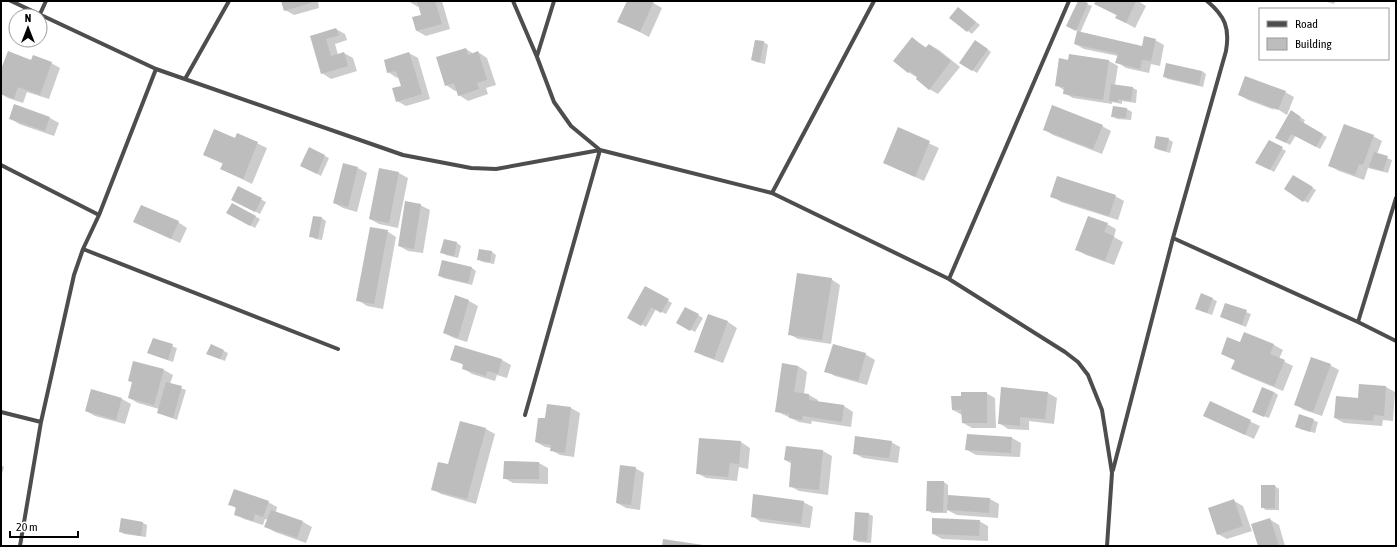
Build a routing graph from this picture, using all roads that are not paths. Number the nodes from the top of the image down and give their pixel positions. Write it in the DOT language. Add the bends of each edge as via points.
graph roads {
  1 [pos="11,1"];
  2 [pos="229,1"];
  3 [pos="514,1"];
  4 [pos="554,1"];
  5 [pos="874,1"];
  6 [pos="1069,1"];
  7 [pos="1209,2"];
  8 [pos="27,8"];
  9 [pos="48,18"];
  10 [pos="537,57"];
  11 [pos="156,69"];
  12 [pos="185,79"];
  13 [pos="600,150"];
  14 [pos="1,165"];
  15 [pos="772,193"];
  16 [pos="1396,198"];
  17 [pos="99,215"];
  18 [pos="1173,238"];
  19 [pos="83,249"];
  20 [pos="949,279"];
  21 [pos="1358,322"];
  22 [pos="1396,341"];
  23 [pos="338,348"];
  24 [pos="1,412"];
  25 [pos="525,415"];
  26 [pos="41,422"];
  27 [pos="1112,473"];
  28 [pos="20,546"];
  29 [pos="1107,546"];
  1 -- 8 [label="street"];
  2 -- 12 [label="street"];
  3 -- 10 [label="street"];
  4 -- 10 [label="street"];
  5 -- 15 [label="street"];
  6 -- 20 [label="street"];
  7 -- 18 [label="street" via="1224,20 1228,37 1226,51"];
  9 -- 11 [label="street"];
  10 -- 13 [label="street" via="554,102 572,126"];
  11 -- 12 [label="street"];
  11 -- 17 [label="street"];
  12 -- 13 [label="street" via="403,155 446,164 496,169"];
  13 -- 15 [label="street"];
  13 -- 25 [label="street"];
  14 -- 17 [label="street"];
  15 -- 20 [label="street"];
  16 -- 21 [label="street"];
  17 -- 19 [label="street"];
  18 -- 21 [label="street"];
  18 -- 27 [label="street"];
  19 -- 23 [label="street"];
  19 -- 26 [label="street" via="74,275"];
  20 -- 27 [label="street" via="1078,362 1088,375 1102,410"];
  21 -- 22 [label="street"];
  24 -- 26 [label="street"];
  26 -- 28 [label="street"];
  27 -- 29 [label="street"];
}
